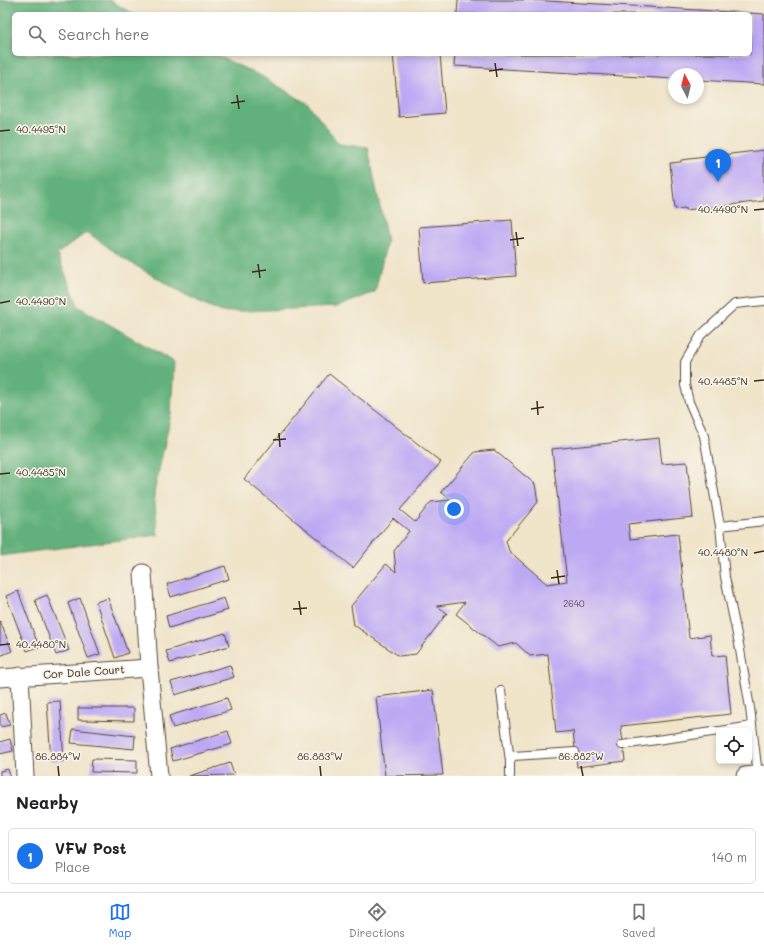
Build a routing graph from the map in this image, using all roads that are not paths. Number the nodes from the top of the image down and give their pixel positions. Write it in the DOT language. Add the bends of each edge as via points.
graph roads {
  1 [pos="764,301"];
  2 [pos="764,521"];
  3 [pos="720,526"];
  4 [pos="143,573"];
  5 [pos="149,668"];
  6 [pos="20,676"];
  7 [pos="0,678"];
  8 [pos="501,691"];
  9 [pos="752,726"];
  10 [pos="739,728"];
  11 [pos="716,731"];
  12 [pos="622,745"];
  13 [pos="575,752"];
  14 [pos="510,761"];
  15 [pos="756,775"];
  16 [pos="25,776"];
  17 [pos="159,776"];
  18 [pos="510,776"];
  1 -- 3 [label="lane" via="736,304 701,335 685,362 685,385 689,402 704,436"];
  2 -- 3 [label="lane"];
  3 -- 9 [label="lane" via="725,577"];
  4 -- 5 [label="street"];
  5 -- 6 [label="street, Cor Dale Court"];
  5 -- 17 [label="street"];
  6 -- 7 [label="street, Cor Dale Court"];
  6 -- 16 [label="street"];
  8 -- 14 [label="lane"];
  9 -- 10 [label="lane"];
  9 -- 15 [label="lane"];
  11 -- 12 [label="lane"];
  13 -- 14 [label="lane" via="513,756"];
  14 -- 18 [label="lane"];
}
